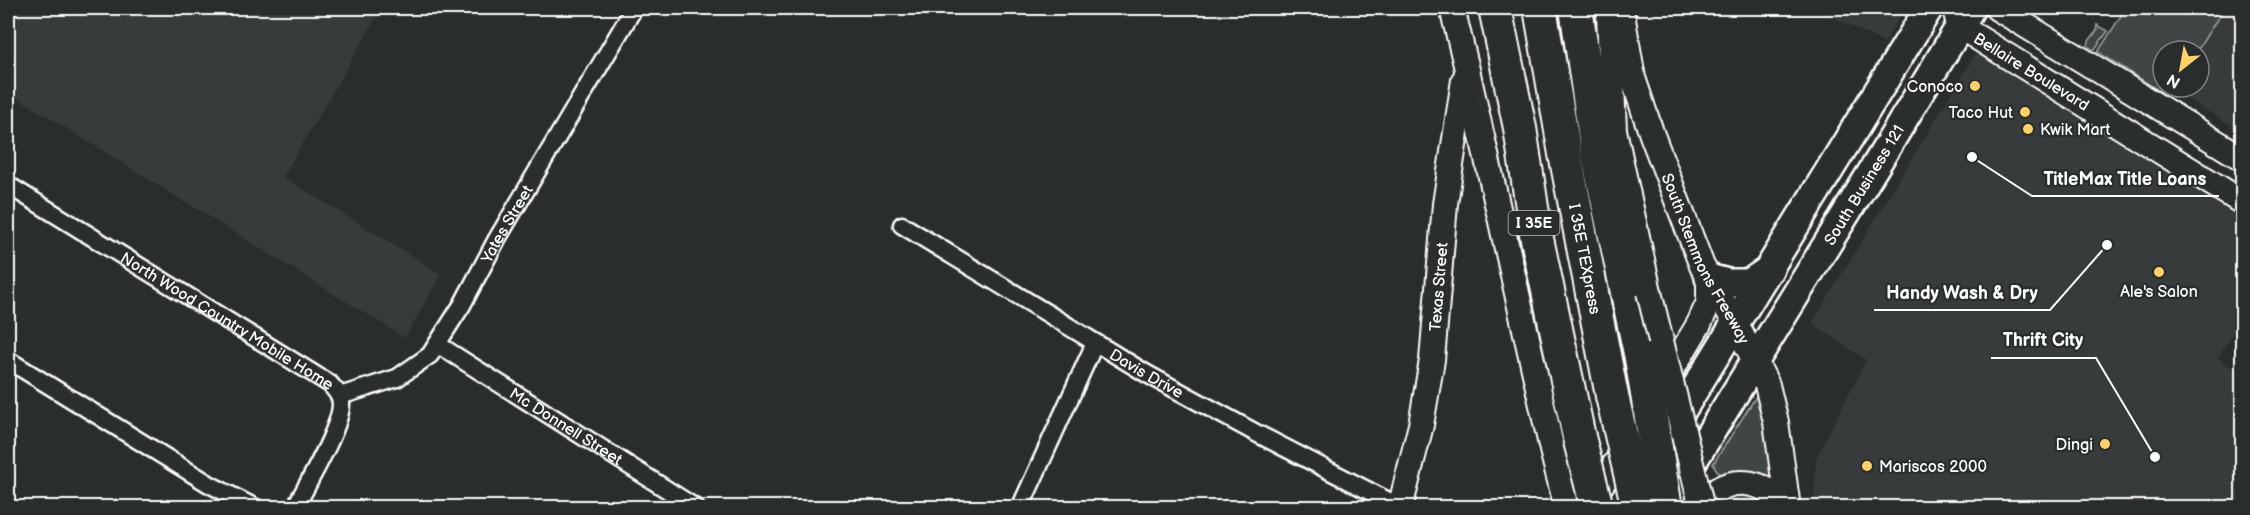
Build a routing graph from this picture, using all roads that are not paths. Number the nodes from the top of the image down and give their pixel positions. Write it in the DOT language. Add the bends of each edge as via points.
graph roads {
  1 [pos="634,8"];
  2 [pos="1495,8"];
  3 [pos="1540,8"];
  4 [pos="1575,8"];
  5 [pos="1609,8"];
  6 [pos="1621,8"];
  7 [pos="1929,8"];
  8 [pos="1997,8"];
  9 [pos="1448,9"];
  10 [pos="1962,14"];
  11 [pos="1466,65"];
  12 [pos="1849,139"];
  13 [pos="2242,158"];
  14 [pos="8,185"];
  15 [pos="2242,202"];
  16 [pos="1842,219"];
  17 [pos="903,225"];
  18 [pos="1770,269"];
  19 [pos="1709,278"];
  20 [pos="1736,324"];
  21 [pos="1095,343"];
  22 [pos="437,344"];
  23 [pos="8,360"];
  24 [pos="1755,362"];
  25 [pos="340,396"];
  26 [pos="256,507"];
  27 [pos="295,507"];
  28 [pos="696,507"];
  29 [pos="1020,507"];
  30 [pos="1401,507"];
  31 [pos="1567,507"];
  32 [pos="1587,507"];
  33 [pos="1597,507"];
  34 [pos="1621,507"];
  35 [pos="1638,507"];
  36 [pos="1665,507"];
  37 [pos="1702,507"];
  38 [pos="1783,507"];
  39 [pos="1788,507"];
  1 -- 22 [label="street, Yates Street"];
  2 -- 33 [label="highway, I 35E, bridge" via="1520,128 1538,244"];
  3 -- 35 [label="highway, I 35E TEXpress, bridge" via="1612,396"];
  4 -- 36 [label="highway, bridge"];
  5 -- 37 [label="main road, bridge" via="1614,130"];
  6 -- 19 [label="main road, South Stemmons Freeway" via="1642,108"];
  7 -- 12 [label="main road"];
  8 -- 13 [label="main road"];
  9 -- 11 [label="main road"];
  10 -- 15 [label="main road, Bellaire Boulevard"];
  10 -- 16 [label="main road, South Business 121"];
  11 -- 30 [label="main road, Texas Street" via="1444,204 1432,360"];
  11 -- 31 [label="main road"];
  12 -- 16 [label="main road" via="1831,204"];
  12 -- 18 [label="main road"];
  14 -- 25 [label="street, North Wood Country Mobile Home" via="330,384"];
  16 -- 24 [label="main road, South Business 121"];
  17 -- 21 [label="street, Davis Drive"];
  18 -- 19 [label="main road" via="1749,283"];
  18 -- 20 [label="main road"];
  19 -- 20 [label="main road, South Stemmons Freeway"];
  19 -- 32 [label="main road" via="1709,302 1699,324"];
  20 -- 24 [label="main road, South Stemmons Freeway"];
  20 -- 34 [label="main road"];
  21 -- 29 [label="street"];
  21 -- 30 [label="street, Davis Drive" via="1256,433"];
  22 -- 25 [label="street, Yates Street" via="430,355 397,378"];
  22 -- 28 [label="street, Mc Donnell Street"];
  23 -- 26 [label="street" via="209,484"];
  24 -- 36 [label="main road, South Business 121"];
  24 -- 39 [label="main road, South Stemmons Freeway" via="1767,385 1776,423"];
  25 -- 27 [label="street, North Wood Country Mobile Home" via="335,428"];
  37 -- 38 [label="main road" via="1723,486 1748,483 1778,496"];
}
